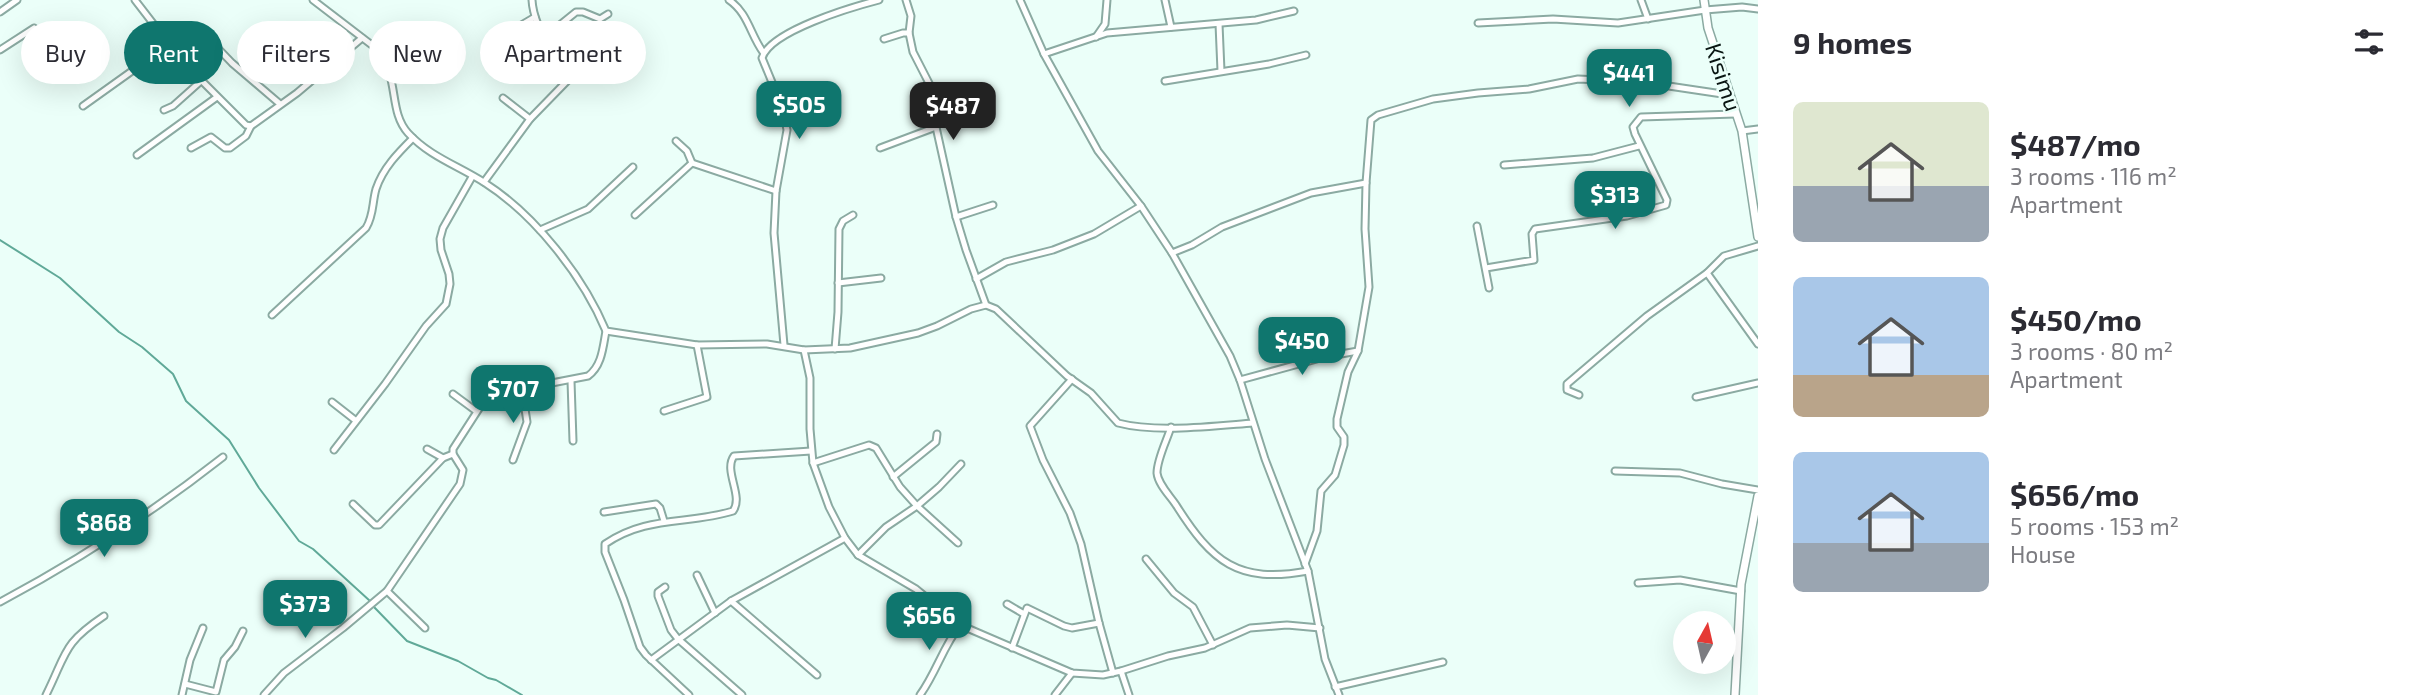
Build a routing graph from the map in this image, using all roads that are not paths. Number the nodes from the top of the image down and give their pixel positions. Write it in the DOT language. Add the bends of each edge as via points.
graph roads {
  1 [pos="17,0"];
  2 [pos="135,0"];
  3 [pos="313,0"];
  4 [pos="532,0"];
  5 [pos="729,0"];
  6 [pos="878,0"];
  7 [pos="906,0"];
  8 [pos="1020,0"];
  9 [pos="1107,0"];
  10 [pos="1165,0"];
  11 [pos="1641,0"];
  12 [pos="1704,0"];
  13 [pos="1758,9"];
  14 [pos="1705,10"];
  15 [pos="1294,11"];
  16 [pos="0,12"];
  17 [pos="608,14"];
  18 [pos="535,17"];
  19 [pos="1648,19"];
  20 [pos="151,21"];
  21 [pos="528,21"];
  22 [pos="537,21"];
  23 [pos="565,21"];
  24 [pos="1478,23"];
  25 [pos="1219,24"];
  26 [pos="1171,27"];
  27 [pos="909,33"];
  28 [pos="21,36"];
  29 [pos="1096,37"];
  30 [pos="362,38"];
  31 [pos="884,39"];
  32 [pos="355,44"];
  33 [pos="0,50"];
  34 [pos="763,52"];
  35 [pos="223,54"];
  36 [pos="1044,54"];
  37 [pos="1306,55"];
  38 [pos="1221,71"];
  39 [pos="124,77"];
  40 [pos="1166,82"];
  41 [pos="198,84"];
  42 [pos="204,84"];
  43 [pos="306,84"];
  44 [pos="566,84"];
  45 [pos="1729,95"];
  46 [pos="217,97"];
  47 [pos="503,98"];
  48 [pos="280,104"];
  49 [pos="83,106"];
  50 [pos="164,110"];
  51 [pos="1735,114"];
  52 [pos="530,119"];
  53 [pos="251,127"];
  54 [pos="936,127"];
  55 [pos="1758,129"];
  56 [pos="1742,131"];
  57 [pos="413,138"];
  58 [pos="676,141"];
  59 [pos="1639,146"];
  60 [pos="191,148"];
  61 [pos="880,148"];
  62 [pos="137,155"];
  63 [pos="692,163"];
  64 [pos="1504,164"];
  65 [pos="633,167"];
  66 [pos="472,177"];
  67 [pos="484,182"];
  68 [pos="1366,183"];
  69 [pos="776,191"];
  70 [pos="993,205"];
  71 [pos="1141,206"];
  72 [pos="635,215"];
  73 [pos="853,215"];
  74 [pos="956,217"];
  75 [pos="1477,226"];
  76 [pos="540,230"];
  77 [pos="1758,237"];
  78 [pos="1758,246"];
  79 [pos="1172,253"];
  80 [pos="1486,268"];
  81 [pos="1707,273"];
  82 [pos="881,278"];
  83 [pos="976,279"];
  84 [pos="838,283"];
  85 [pos="1489,288"];
  86 [pos="986,305"];
  87 [pos="272,315"];
  88 [pos="606,331"];
  89 [pos="1758,344"];
  90 [pos="696,345"];
  91 [pos="784,345"];
  92 [pos="835,349"];
  93 [pos="804,350"];
  94 [pos="1357,351"];
  95 [pos="1072,379"];
  96 [pos="1240,380"];
  97 [pos="571,381"];
  98 [pos="1758,383"];
  99 [pos="522,390"];
  100 [pos="453,394"];
  101 [pos="1579,395"];
  102 [pos="1696,397"];
  103 [pos="332,402"];
  104 [pos="476,411"];
  105 [pos="664,411"];
  106 [pos="355,421"];
  107 [pos="1253,423"];
  108 [pos="1171,427"];
  109 [pos="937,434"];
  110 [pos="573,441"];
  111 [pos="427,449"];
  112 [pos="334,450"];
  113 [pos="811,451"];
  114 [pos="453,454"];
  115 [pos="223,457"];
  116 [pos="443,458"];
  117 [pos="513,460"];
  118 [pos="813,463"];
  119 [pos="961,464"];
  120 [pos="1615,471"];
  121 [pos="893,477"];
  122 [pos="1758,490"];
  123 [pos="1758,496"];
  124 [pos="353,504"];
  125 [pos="917,506"];
  126 [pos="604,512"];
  127 [pos="1756,519"];
  128 [pos="664,521"];
  129 [pos="845,538"];
  130 [pos="958,543"];
  131 [pos="858,555"];
  132 [pos="1146,559"];
  133 [pos="1307,568"];
  134 [pos="697,575"];
  135 [pos="1638,583"];
  136 [pos="665,587"];
  137 [pos="387,591"];
  138 [pos="1741,591"];
  139 [pos="731,601"];
  140 [pos="0,602"];
  141 [pos="1007,604"];
  142 [pos="715,612"];
  143 [pos="1024,614"];
  144 [pos="104,616"];
  145 [pos="1099,623"];
  146 [pos="960,625"];
  147 [pos="203,628"];
  148 [pos="425,628"];
  149 [pos="1320,628"];
  150 [pos="243,631"];
  151 [pos="678,639"];
  152 [pos="1213,645"];
  153 [pos="1012,648"];
  154 [pos="651,660"];
  155 [pos="1443,662"];
  156 [pos="1121,671"];
  157 [pos="1072,673"];
  158 [pos="1113,673"];
  159 [pos="817,675"];
  160 [pos="185,684"];
  161 [pos="1335,688"];
  162 [pos="46,695"];
  163 [pos="182,695"];
  164 [pos="264,695"];
  165 [pos="690,695"];
  166 [pos="743,695"];
  167 [pos="919,695"];
  168 [pos="1055,695"];
  169 [pos="1129,695"];
  170 [pos="1339,695"];
  171 [pos="1735,695"];
  1 -- 16 [label="street"];
  2 -- 20 [label="street"];
  3 -- 30 [label="street"];
  4 -- 18 [label="street"];
  5 -- 34 [label="street" via="745,14 751,35"];
  6 -- 34 [label="street" via="794,30"];
  7 -- 27 [label="street" via="911,16"];
  8 -- 36 [label="street"];
  9 -- 29 [label="street" via="1105,24"];
  10 -- 26 [label="street"];
  11 -- 19 [label="street"];
  12 -- 14 [label="street, Kisimu"];
  13 -- 14 [label="street"];
  14 -- 19 [label="street"];
  14 -- 45 [label="street, Kisimu"];
  15 -- 25 [label="street"];
  17 -- 23 [label="street" via="600,19 576,12"];
  18 -- 21 [label="street"];
  18 -- 22 [label="street"];
  19 -- 24 [label="street"];
  25 -- 26 [label="street"];
  25 -- 38 [label="street"];
  26 -- 29 [label="street"];
  27 -- 31 [label="street"];
  27 -- 54 [label="street" via="913,52 933,91"];
  28 -- 33 [label="street"];
  29 -- 36 [label="street"];
  30 -- 32 [label="street"];
  30 -- 57 [label="street" via="389,66 398,115"];
  34 -- 69 [label="street" via="763,64 783,108 787,130"];
  35 -- 48 [label="street"];
  36 -- 71 [label="street" via="1098,151"];
  37 -- 38 [label="street"];
  38 -- 40 [label="street"];
  39 -- 49 [label="street"];
  41 -- 50 [label="street"];
  42 -- 46 [label="street"];
  43 -- 48 [label="street"];
  44 -- 52 [label="street"];
  45 -- 51 [label="street, Kisimu"];
  45 -- 68 [label="street" via="1595,79 1433,99 1370,120"];
  46 -- 53 [label="street"];
  46 -- 62 [label="street"];
  47 -- 52 [label="street"];
  48 -- 53 [label="street"];
  51 -- 56 [label="street, Kisimu"];
  51 -- 59 [label="street" via="1641,117 1633,127"];
  52 -- 67 [label="street"];
  53 -- 60 [label="street" via="230,148 208,137"];
  54 -- 61 [label="street"];
  54 -- 74 [label="street"];
  55 -- 56 [label="street"];
  56 -- 77 [label="street, Kisimu"];
  57 -- 66 [label="street"];
  57 -- 87 [label="street" via="380,179 366,228"];
  58 -- 63 [label="street"];
  59 -- 64 [label="street" via="1593,158"];
  59 -- 80 [label="street" via="1666,205 1628,216 1535,229 1534,260"];
  63 -- 69 [label="street"];
  63 -- 72 [label="street"];
  65 -- 76 [label="street" via="588,209"];
  66 -- 67 [label="street"];
  66 -- 106 [label="street" via="440,239 450,284 446,304"];
  67 -- 76 [label="street"];
  68 -- 79 [label="street" via="1311,193 1222,227"];
  68 -- 94 [label="street" via="1369,287"];
  69 -- 91 [label="street" via="774,233"];
  70 -- 74 [label="street"];
  71 -- 79 [label="street"];
  71 -- 83 [label="street" via="1094,234 1006,262"];
  73 -- 84 [label="street" via="839,229"];
  74 -- 83 [label="street"];
  75 -- 80 [label="street"];
  76 -- 88 [label="street" via="576,278"];
  78 -- 81 [label="street" via="1724,256"];
  79 -- 96 [label="street"];
  80 -- 85 [label="street"];
  81 -- 89 [label="street"];
  81 -- 101 [label="street" via="1647,316 1567,384 1567,390"];
  82 -- 84 [label="street"];
  83 -- 86 [label="street"];
  84 -- 92 [label="street"];
  86 -- 92 [label="street" via="918,333 864,347"];
  86 -- 95 [label="street"];
  88 -- 90 [label="street"];
  88 -- 97 [label="street" via="597,368"];
  90 -- 91 [label="street"];
  90 -- 105 [label="street" via="707,397"];
  91 -- 93 [label="street"];
  92 -- 93 [label="street"];
  93 -- 113 [label="street" via="810,378"];
  94 -- 96 [label="street"];
  94 -- 133 [label="street" via="1337,419 1344,437 1341,455 1335,475 1321,491"];
  95 -- 108 [label="street" via="1118,423"];
  95 -- 145 [label="street" via="1030,426 1074,525"];
  96 -- 107 [label="street"];
  97 -- 99 [label="street"];
  97 -- 110 [label="street"];
  98 -- 102 [label="street"];
  99 -- 104 [label="street" via="487,398"];
  99 -- 117 [label="street" via="527,422"];
  100 -- 104 [label="street"];
  103 -- 106 [label="street"];
  104 -- 114 [label="street"];
  106 -- 112 [label="street"];
  107 -- 108 [label="street"];
  107 -- 133 [label="street"];
  108 -- 133 [label="street" via="1158,478 1220,561 1262,574"];
  109 -- 121 [label="street" via="936,442"];
  111 -- 116 [label="street"];
  113 -- 118 [label="street"];
  113 -- 128 [label="street" via="734,456 736,509"];
  114 -- 116 [label="street"];
  114 -- 137 [label="street" via="463,470 460,484"];
  115 -- 140 [label="street" via="104,543"];
  116 -- 124 [label="street" via="379,525"];
  118 -- 121 [label="street" via="873,446"];
  118 -- 129 [label="street"];
  119 -- 125 [label="street"];
  120 -- 122 [label="street" via="1680,473"];
  121 -- 125 [label="street"];
  123 -- 127 [label="street"];
  125 -- 130 [label="street"];
  125 -- 131 [label="street" via="886,527"];
  126 -- 128 [label="street" via="656,504"];
  127 -- 138 [label="street"];
  128 -- 154 [label="street" via="627,532 604,547 637,639"];
  129 -- 131 [label="street"];
  129 -- 139 [label="street"];
  131 -- 146 [label="street" via="916,589"];
  132 -- 152 [label="street" via="1174,593 1193,607"];
  133 -- 149 [label="street"];
  134 -- 142 [label="street"];
  135 -- 138 [label="street" via="1680,580"];
  136 -- 151 [label="street" via="658,596"];
  137 -- 148 [label="street"];
  137 -- 164 [label="street" via="284,673"];
  138 -- 171 [label="street"];
  139 -- 142 [label="street"];
  139 -- 159 [label="street"];
  141 -- 143 [label="street"];
  142 -- 151 [label="street"];
  143 -- 145 [label="street" via="1028,608 1072,628"];
  143 -- 153 [label="street"];
  144 -- 162 [label="street" via="67,648"];
  145 -- 158 [label="street"];
  146 -- 153 [label="street"];
  146 -- 167 [label="street"];
  147 -- 160 [label="street"];
  149 -- 152 [label="street" via="1250,628"];
  149 -- 161 [label="street"];
  150 -- 160 [label="street" via="224,660 216,691"];
  151 -- 154 [label="street"];
  151 -- 166 [label="street"];
  152 -- 156 [label="street"];
  153 -- 157 [label="street"];
  154 -- 165 [label="street"];
  155 -- 161 [label="street"];
  156 -- 158 [label="street"];
  156 -- 169 [label="street"];
  157 -- 158 [label="street"];
  157 -- 168 [label="street"];
  160 -- 163 [label="street"];
  161 -- 170 [label="street"];
}
